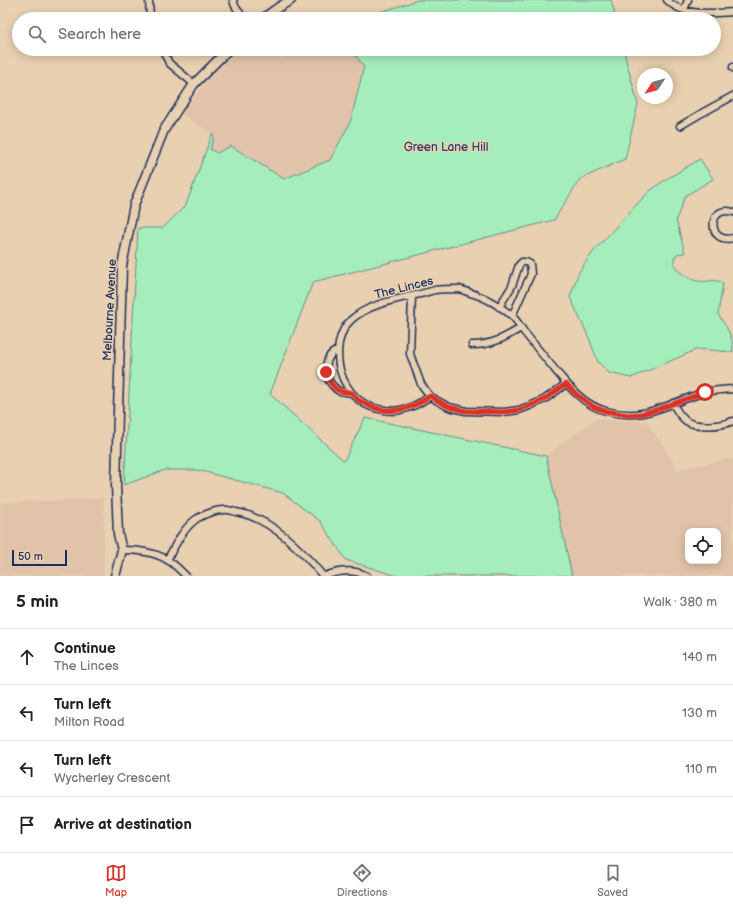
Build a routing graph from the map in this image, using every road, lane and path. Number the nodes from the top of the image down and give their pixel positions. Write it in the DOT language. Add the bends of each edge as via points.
graph roads {
  1 [pos="149,0"];
  2 [pos="233,0"];
  3 [pos="291,0"];
  4 [pos="667,0"];
  5 [pos="688,0"];
  6 [pos="684,10"];
  7 [pos="150,12"];
  8 [pos="239,12"];
  9 [pos="272,12"];
  10 [pos="733,12"];
  11 [pos="166,56"];
  12 [pos="222,56"];
  13 [pos="194,84"];
  14 [pos="733,96"];
  15 [pos="680,126"];
  16 [pos="733,212"];
  17 [pos="733,238"];
  18 [pos="412,296"];
  19 [pos="499,307"];
  20 [pos="512,316"];
  21 [pos="521,328"];
  22 [pos="472,345"];
  23 [pos="338,350"];
  24 [pos="566,384"];
  25 [pos="733,389"];
  26 [pos="352,393"];
  27 [pos="430,396"];
  28 [pos="673,403"];
  29 [pos="733,421"];
  30 [pos="122,550"];
  31 [pos="167,560"];
  32 [pos="115,576"];
  33 [pos="186,576"];
  34 [pos="324,576"];
  35 [pos="367,576"];
  1 -- 7 [label="street"];
  2 -- 8 [label="street"];
  3 -- 9 [label="street"];
  4 -- 6 [label="street" via="671,5"];
  5 -- 6 [label="street"];
  6 -- 10 [label="street"];
  11 -- 13 [label="street" via="169,63"];
  12 -- 13 [label="street, Melbourne Avenue"];
  13 -- 30 [label="street, Melbourne Avenue" via="164,130 134,205 122,266 116,485 118,534"];
  14 -- 15 [label="street"];
  16 -- 17 [label="street" via="727,210 720,213 713,223 720,237"];
  18 -- 19 [label="street, The Linces" via="435,290 459,290 480,296"];
  18 -- 23 [label="street, The Linces" via="389,300 358,314 344,327"];
  18 -- 27 [label="street" via="410,354 421,384"];
  19 -- 20 [label="street, The Linces"];
  19 -- 20 [label="street" via="512,286 519,265 522,262 530,264 531,274"];
  20 -- 21 [label="street, The Linces"];
  21 -- 22 [label="street" via="504,338 483,345"];
  21 -- 24 [label="street, The Linces"];
  23 -- 26 [label="street" via="341,375"];
  23 -- 26 [label="street" via="328,358 327,376 332,385 340,391"];
  24 -- 27 [label="street" via="532,405 504,412 466,411 449,407"];
  24 -- 28 [label="street, The Linces" via="594,407 605,411 628,415 641,414"];
  25 -- 28 [label="street, The Linces" via="705,392"];
  26 -- 27 [label="street" via="358,400 371,407 389,411 410,407"];
  28 -- 29 [label="street" via="677,412 687,422 696,425 718,425"];
  30 -- 31 [label="street" via="140,550"];
  30 -- 32 [label="street, Melbourne Avenue"];
  31 -- 33 [label="street"];
  31 -- 34 [label="street" via="195,519 224,510 258,518 296,546"];
  34 -- 35 [label="street" via="344,572"];
}
